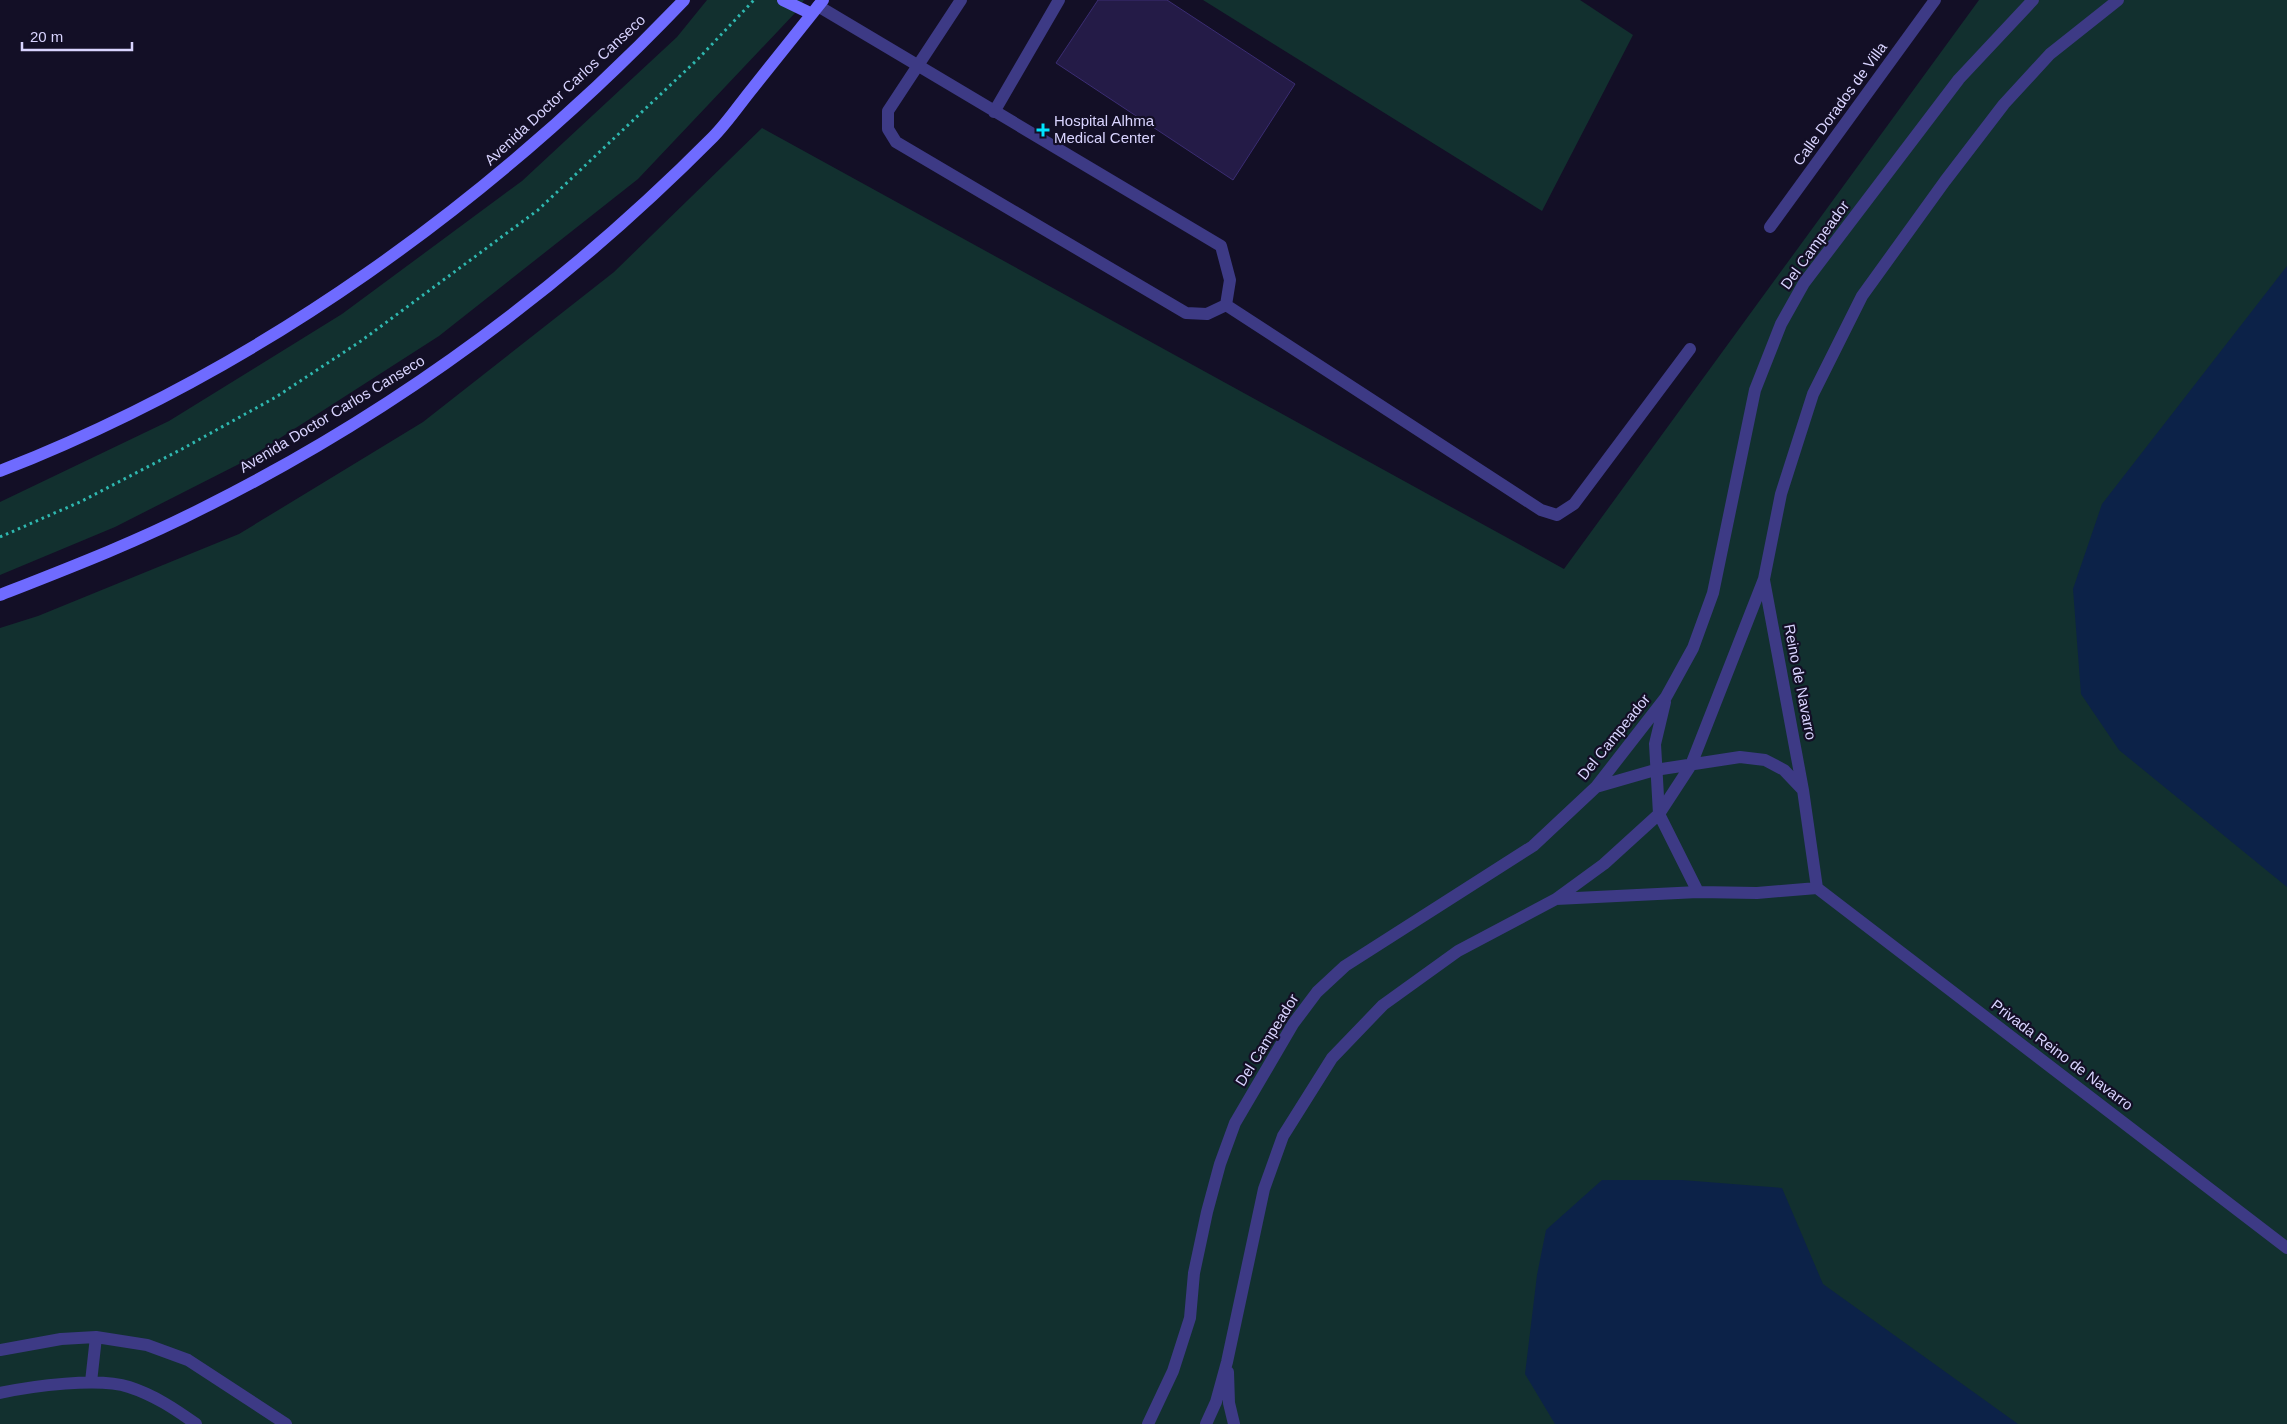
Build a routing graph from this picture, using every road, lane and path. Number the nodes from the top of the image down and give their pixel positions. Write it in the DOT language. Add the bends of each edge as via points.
graph roads {
  1 [pos="684,0"];
  2 [pos="754,0"];
  3 [pos="783,0"];
  4 [pos="961,0"];
  5 [pos="1059,0"];
  6 [pos="1935,0"];
  7 [pos="2033,0"];
  8 [pos="2118,0"];
  9 [pos="818,7"];
  10 [pos="916,66"];
  11 [pos="994,112"];
  12 [pos="1770,228"];
  13 [pos="1226,305"];
  14 [pos="1690,349"];
  15 [pos="0,471"];
  16 [pos="0,537"];
  17 [pos="1764,579"];
  18 [pos="0,595"];
  19 [pos="1666,697"];
  20 [pos="1691,765"];
  21 [pos="1655,770"];
  22 [pos="1596,787"];
  23 [pos="1804,790"];
  24 [pos="1659,814"];
  25 [pos="1817,888"];
  26 [pos="1698,892"];
  27 [pos="1556,899"];
  28 [pos="2287,1248"];
  29 [pos="96,1338"];
  30 [pos="0,1350"];
  31 [pos="1227,1362"];
  32 [pos="92,1382"];
  33 [pos="0,1393"];
  34 [pos="1152,1421"];
  35 [pos="196,1424"];
  36 [pos="286,1424"];
  37 [pos="1206,1424"];
  38 [pos="1234,1424"];
  1 -- 15 [label="main road, Avenida Doctor Carlos Canseco" via="515,161 446,216 317,308 156,402"];
  2 -- 16 [label="path" via="698,59 538,210 360,341 276,397 182,449 82,501"];
  3 -- 9 [label="main road"];
  4 -- 10 [label="street"];
  5 -- 11 [label="street"];
  6 -- 12 [label="street, Calle Dorados de Villa"];
  7 -- 19 [label="street, Del Campeador" via="1959,79 1804,283 1782,324 1756,390 1713,593 1693,648"];
  8 -- 17 [label="street" via="2050,54 2004,104 1862,296 1813,394 1781,494"];
  9 -- 10 [label="street"];
  9 -- 18 [label="main road, Avenida Doctor Carlos Canseco" via="715,135 566,271 485,335 394,399 204,508"];
  10 -- 11 [label="street"];
  10 -- 13 [label="street" via="888,111 888,129 896,142 1186,313 1207,314"];
  11 -- 13 [label="street" via="1221,246 1230,280"];
  13 -- 14 [label="street" via="1541,510 1557,515 1574,504"];
  17 -- 20 [label="street"];
  17 -- 23 [label="street, Reino de Navarro"];
  19 -- 21 [label="street" via="1655,744"];
  19 -- 22 [label="street, Del Campeador"];
  20 -- 21 [label="street"];
  20 -- 23 [label="street" via="1740,757 1765,760 1784,770"];
  20 -- 24 [label="street"];
  21 -- 22 [label="street"];
  21 -- 24 [label="street"];
  22 -- 34 [label="street, Del Campeador" via="1533,846 1345,966 1317,992 1293,1024 1235,1123 1220,1164 1194,1273 1190,1318"];
  23 -- 25 [label="street, Reino de Navarro"];
  24 -- 26 [label="street"];
  24 -- 27 [label="street" via="1604,864"];
  25 -- 26 [label="street" via="1757,893"];
  25 -- 28 [label="street, Privada Reino de Navarro"];
  26 -- 27 [label="street"];
  27 -- 31 [label="street" via="1443,962 1383,1005 1332,1058 1283,1136 1267,1180"];
  29 -- 30 [label="street" via="61,1339"];
  29 -- 32 [label="street"];
  29 -- 36 [label="street" via="147,1345 188,1360"];
  31 -- 37 [label="street"];
  31 -- 38 [label="street" via="1229,1403"];
  32 -- 33 [label="street"];
  32 -- 35 [label="street" via="128,1387 167,1403"];
}
